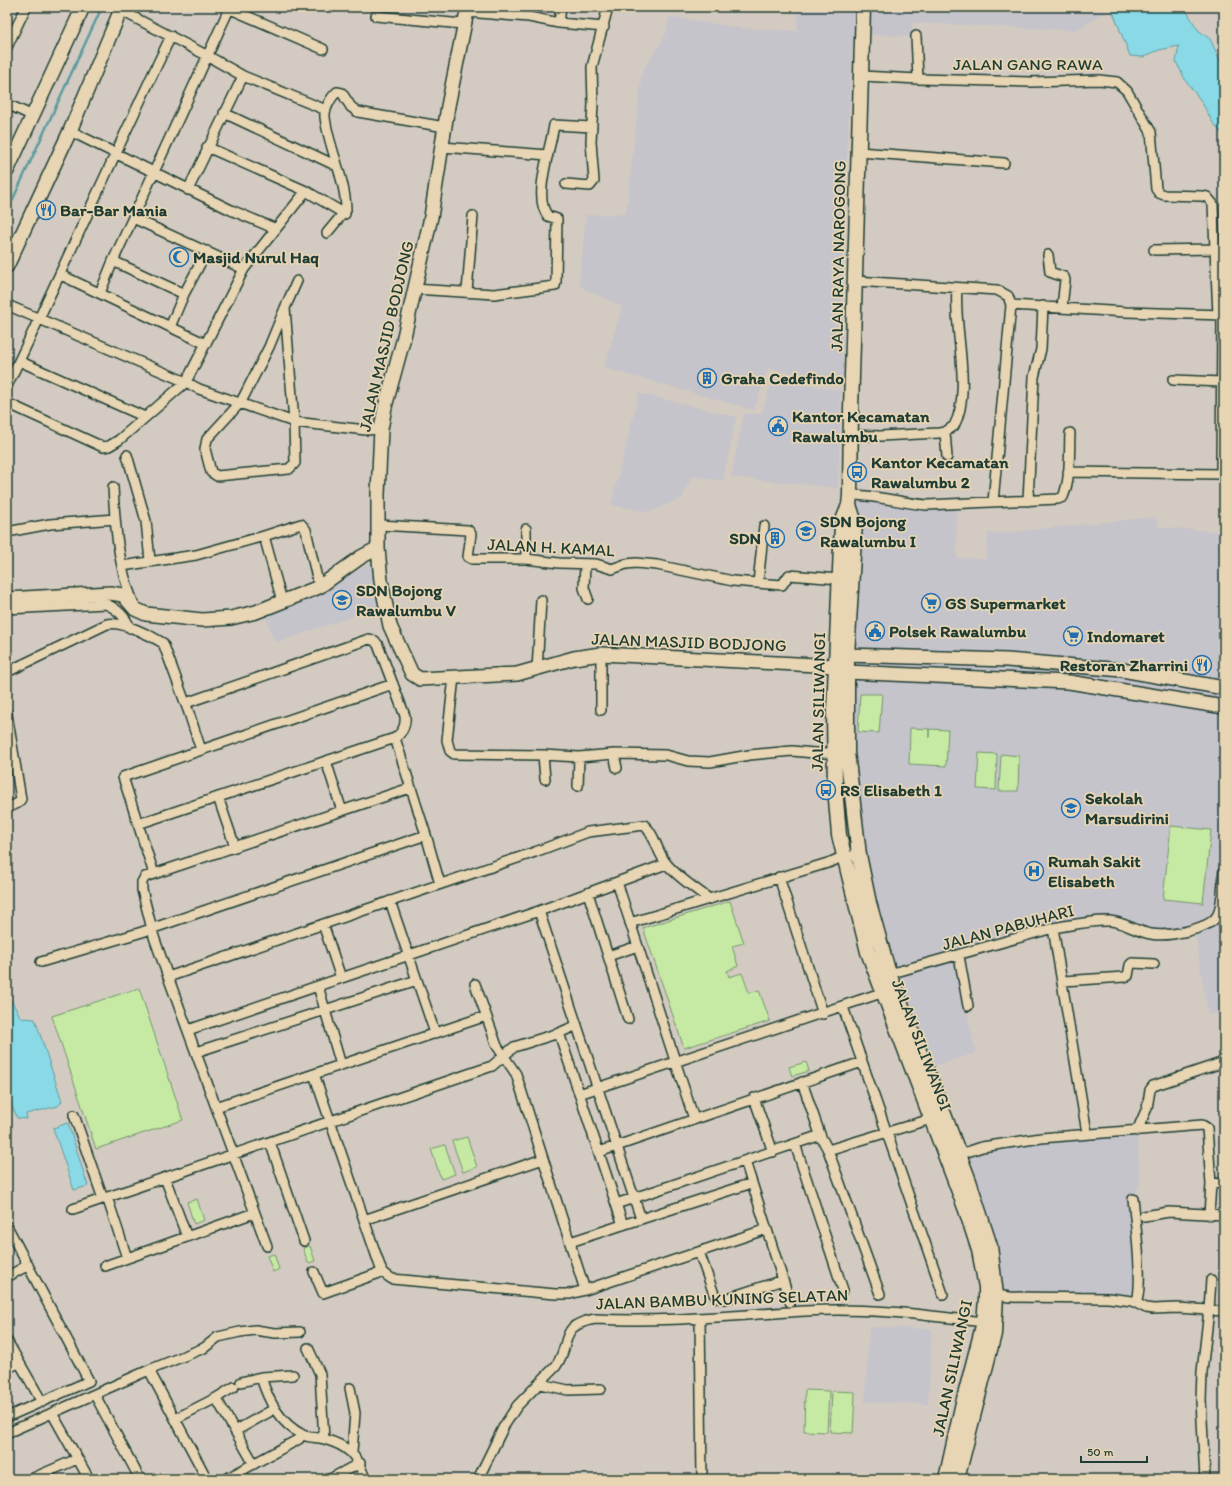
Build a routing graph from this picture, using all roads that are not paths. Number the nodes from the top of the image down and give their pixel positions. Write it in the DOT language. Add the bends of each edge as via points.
graph roads {
  1 [pos="26,7"];
  2 [pos="83,7"];
  3 [pos="530,7"];
  4 [pos="562,7"];
  5 [pos="608,7"];
  6 [pos="863,7"];
  7 [pos="121,8"];
  8 [pos="228,10"];
  9 [pos="466,14"];
  10 [pos="376,16"];
  11 [pos="529,17"];
  12 [pos="559,23"];
  13 [pos="604,27"];
  14 [pos="171,36"];
  15 [pos="916,36"];
  16 [pos="7,47"];
  17 [pos="323,49"];
  18 [pos="206,55"];
  19 [pos="243,76"];
  20 [pos="862,76"];
  21 [pos="918,79"];
  22 [pos="7,104"];
  23 [pos="326,110"];
  24 [pos="224,113"];
  25 [pos="33,116"];
  26 [pos="445,127"];
  27 [pos="592,127"];
  28 [pos="70,132"];
  29 [pos="207,147"];
  30 [pos="442,147"];
  31 [pos="115,152"];
  32 [pos="859,152"];
  33 [pos="548,155"];
  34 [pos="1004,163"];
  35 [pos="337,166"];
  36 [pos="7,171"];
  37 [pos="153,172"];
  38 [pos="566,184"];
  39 [pos="188,190"];
  40 [pos="306,191"];
  41 [pos="345,214"];
  42 [pos="473,216"];
  43 [pos="133,218"];
  44 [pos="276,229"];
  45 [pos="327,233"];
  46 [pos="1216,249"];
  47 [pos="207,250"];
  48 [pos="1154,250"];
  49 [pos="1048,255"];
  50 [pos="113,261"];
  51 [pos="7,266"];
  52 [pos="244,269"];
  53 [pos="61,275"];
  54 [pos="297,281"];
  55 [pos="855,281"];
  56 [pos="957,288"];
  57 [pos="414,289"];
  58 [pos="467,292"];
  59 [pos="100,293"];
  60 [pos="184,294"];
  61 [pos="7,305"];
  62 [pos="1011,305"];
  63 [pos="1043,306"];
  64 [pos="1062,307"];
  65 [pos="285,308"];
  66 [pos="1221,315"];
  67 [pos="39,318"];
  68 [pos="170,327"];
  69 [pos="206,344"];
  70 [pos="19,361"];
  71 [pos="1173,380"];
  72 [pos="186,382"];
  73 [pos="1222,382"];
  74 [pos="7,386"];
  75 [pos="241,402"];
  76 [pos="7,404"];
  77 [pos="145,417"];
  78 [pos="294,422"];
  79 [pos="381,429"];
  80 [pos="945,432"];
  81 [pos="1070,433"];
  82 [pos="850,435"];
  83 [pos="127,454"];
  84 [pos="947,457"];
  85 [pos="1068,472"];
  86 [pos="1222,474"];
  87 [pos="113,487"];
  88 [pos="849,500"];
  89 [pos="1028,501"];
  90 [pos="993,502"];
  91 [pos="115,519"];
  92 [pos="379,525"];
  93 [pos="764,526"];
  94 [pos="526,529"];
  95 [pos="7,532"];
  96 [pos="264,536"];
  97 [pos="378,548"];
  98 [pos="526,559"];
  99 [pos="150,561"];
  100 [pos="585,564"];
  101 [pos="122,566"];
  102 [pos="839,579"];
  103 [pos="758,583"];
  104 [pos="319,587"];
  105 [pos="7,599"];
  106 [pos="588,599"];
  107 [pos="541,600"];
  108 [pos="282,601"];
  109 [pos="7,609"];
  110 [pos="135,609"];
  111 [pos="844,616"];
  112 [pos="130,628"];
  113 [pos="601,654"];
  114 [pos="847,655"];
  115 [pos="864,655"];
  116 [pos="936,657"];
  117 [pos="1007,660"];
  118 [pos="841,669"];
  119 [pos="537,670"];
  120 [pos="7,672"];
  121 [pos="864,672"];
  122 [pos="1138,672"];
  123 [pos="935,675"];
  124 [pos="454,677"];
  125 [pos="1006,679"];
  126 [pos="1186,681"];
  127 [pos="393,684"];
  128 [pos="1224,688"];
  129 [pos="1135,692"];
  130 [pos="1183,700"];
  131 [pos="186,703"];
  132 [pos="1224,707"];
  133 [pos="601,710"];
  134 [pos="7,714"];
  135 [pos="395,738"];
  136 [pos="201,750"];
  137 [pos="834,753"];
  138 [pos="614,754"];
  139 [pos="543,755"];
  140 [pos="579,757"];
  141 [pos="326,761"];
  142 [pos="617,768"];
  143 [pos="545,779"];
  144 [pos="578,786"];
  145 [pos="410,788"];
  146 [pos="218,797"];
  147 [pos="7,808"];
  148 [pos="342,811"];
  149 [pos="138,824"];
  150 [pos="426,835"];
  151 [pos="235,847"];
  152 [pos="859,855"];
  153 [pos="844,856"];
  154 [pos="666,864"];
  155 [pos="1224,871"];
  156 [pos="154,874"];
  157 [pos="779,877"];
  158 [pos="617,882"];
  159 [pos="440,884"];
  160 [pos="588,893"];
  161 [pos="709,899"];
  162 [pos="390,901"];
  163 [pos="539,911"];
  164 [pos="630,923"];
  165 [pos="323,924"];
  166 [pos="152,928"];
  167 [pos="1053,928"];
  168 [pos="638,946"];
  169 [pos="408,955"];
  170 [pos="608,956"];
  171 [pos="959,956"];
  172 [pos="41,962"];
  173 [pos="1154,964"];
  174 [pos="889,974"];
  175 [pos="168,977"];
  176 [pos="341,978"];
  177 [pos="417,980"];
  178 [pos="1063,981"];
  179 [pos="475,984"];
  180 [pos="318,986"];
  181 [pos="888,991"];
  182 [pos="968,1006"];
  183 [pos="843,1007"];
  184 [pos="325,1010"];
  185 [pos="823,1014"];
  186 [pos="486,1016"];
  187 [pos="628,1019"];
  188 [pos="577,1025"];
  189 [pos="188,1030"];
  190 [pos="435,1033"];
  191 [pos="559,1033"];
  192 [pos="196,1052"];
  193 [pos="504,1057"];
  194 [pos="675,1062"];
  195 [pos="862,1062"];
  196 [pos="1224,1062"];
  197 [pos="341,1065"];
  198 [pos="314,1074"];
  199 [pos="802,1082"];
  200 [pos="598,1088"];
  201 [pos="579,1094"];
  202 [pos="754,1098"];
  203 [pos="216,1107"];
  204 [pos="74,1115"];
  205 [pos="931,1118"];
  206 [pos="694,1119"];
  207 [pos="330,1122"];
  208 [pos="1137,1131"];
  209 [pos="886,1132"];
  210 [pos="1087,1133"];
  211 [pos="821,1137"];
  212 [pos="270,1142"];
  213 [pos="795,1144"];
  214 [pos="617,1145"];
  215 [pos="828,1150"];
  216 [pos="599,1152"];
  217 [pos="773,1152"];
  218 [pos="233,1154"];
  219 [pos="958,1155"];
  220 [pos="543,1159"];
  221 [pos="745,1161"];
  222 [pos="165,1178"];
  223 [pos="752,1183"];
  224 [pos="1224,1183"];
  225 [pos="1211,1184"];
  226 [pos="105,1198"];
  227 [pos="634,1198"];
  228 [pos="1133,1199"];
  229 [pos="616,1204"];
  230 [pos="73,1209"];
  231 [pos="254,1213"];
  232 [pos="1209,1214"];
  233 [pos="1224,1215"];
  234 [pos="1144,1216"];
  235 [pos="641,1219"];
  236 [pos="364,1220"];
  237 [pos="623,1225"];
  238 [pos="7,1226"];
  239 [pos="767,1230"];
  240 [pos="187,1237"];
  241 [pos="304,1241"];
  242 [pos="570,1242"];
  243 [pos="267,1246"];
  244 [pos="699,1252"];
  245 [pos="127,1258"];
  246 [pos="28,1265"];
  247 [pos="105,1266"];
  248 [pos="314,1272"];
  249 [pos="382,1272"];
  250 [pos="7,1277"];
  251 [pos="783,1280"];
  252 [pos="1211,1280"];
  253 [pos="585,1290"];
  254 [pos="844,1290"];
  255 [pos="880,1294"];
  256 [pos="943,1294"];
  257 [pos="996,1295"];
  258 [pos="790,1302"];
  259 [pos="1136,1303"];
  260 [pos="1209,1310"];
  261 [pos="1224,1312"];
  262 [pos="700,1318"];
  263 [pos="984,1322"];
  264 [pos="300,1332"];
  265 [pos="7,1341"];
  266 [pos="308,1348"];
  267 [pos="19,1363"];
  268 [pos="7,1368"];
  269 [pos="149,1370"];
  270 [pos="293,1375"];
  271 [pos="261,1377"];
  272 [pos="540,1384"];
  273 [pos="350,1388"];
  274 [pos="601,1389"];
  275 [pos="95,1395"];
  276 [pos="216,1398"];
  277 [pos="42,1402"];
  278 [pos="269,1412"];
  279 [pos="52,1413"];
  280 [pos="7,1417"];
  281 [pos="175,1419"];
  282 [pos="235,1431"];
  283 [pos="7,1433"];
  284 [pos="299,1439"];
  285 [pos="324,1439"];
  286 [pos="352,1452"];
  287 [pos="77,1459"];
  288 [pos="360,1463"];
  289 [pos="254,1464"];
  290 [pos="956,1469"];
  291 [pos="31,1479"];
  292 [pos="89,1479"];
  293 [pos="140,1479"];
  294 [pos="207,1479"];
  295 [pos="226,1479"];
  296 [pos="330,1479"];
  297 [pos="364,1479"];
  298 [pos="478,1479"];
  299 [pos="702,1479"];
  300 [pos="946,1479"];
  301 [pos="1205,1479"];
  1 -- 16 [label="street"];
  2 -- 25 [label="street"];
  3 -- 11 [label="street"];
  4 -- 12 [label="street"];
  5 -- 13 [label="street"];
  6 -- 20 [label="main road, JALAN RAYA NAROGONG"];
  7 -- 14 [label="street"];
  7 -- 28 [label="street"];
  8 -- 17 [label="street"];
  8 -- 18 [label="street"];
  9 -- 10 [label="street"];
  9 -- 11 [label="street"];
  9 -- 26 [label="street, JALAN MASJID BODJONG"];
  11 -- 12 [label="street"];
  12 -- 13 [label="street"];
  13 -- 27 [label="street" via="592,67"];
  14 -- 18 [label="street"];
  14 -- 31 [label="street"];
  15 -- 21 [label="street"];
  18 -- 19 [label="street"];
  18 -- 37 [label="street"];
  19 -- 23 [label="street"];
  19 -- 24 [label="street"];
  20 -- 21 [label="street, JALAN GANG RAWA"];
  20 -- 32 [label="main road, JALAN RAYA NAROGONG"];
  21 -- 46 [label="street, JALAN GANG RAWA" via="1117,82 1127,92 1151,132 1156,189 1164,195 1202,196 1211,201 1214,208"];
  22 -- 25 [label="street"];
  23 -- 26 [label="street" via="334,95 339,92 358,112"];
  23 -- 35 [label="street" via="324,116"];
  24 -- 29 [label="street"];
  24 -- 35 [label="street"];
  25 -- 36 [label="street"];
  26 -- 30 [label="street, JALAN MASJID BODJONG"];
  27 -- 33 [label="street" via="554,125"];
  27 -- 38 [label="street" via="594,183 590,186"];
  28 -- 31 [label="street"];
  28 -- 51 [label="street"];
  29 -- 39 [label="street"];
  29 -- 40 [label="street"];
  30 -- 33 [label="street"];
  30 -- 57 [label="street, JALAN MASJID BODJONG" via="431,217"];
  31 -- 37 [label="street"];
  31 -- 53 [label="street"];
  32 -- 34 [label="street"];
  32 -- 55 [label="main road, JALAN RAYA NAROGONG"];
  33 -- 58 [label="street" via="542,204 548,216 557,219 556,285 503,293"];
  35 -- 41 [label="street" via="346,207"];
  37 -- 39 [label="street"];
  37 -- 43 [label="street"];
  39 -- 44 [label="street"];
  40 -- 41 [label="street"];
  40 -- 44 [label="street"];
  41 -- 45 [label="street"];
  42 -- 58 [label="street"];
  43 -- 47 [label="street"];
  43 -- 50 [label="street"];
  44 -- 52 [label="street"];
  46 -- 48 [label="street"];
  46 -- 66 [label="street, JALAN GANG RAWA"];
  47 -- 52 [label="street"];
  47 -- 60 [label="street"];
  49 -- 64 [label="street" via="1050,272 1064,276 1066,280"];
  50 -- 59 [label="street"];
  50 -- 60 [label="street"];
  52 -- 69 [label="street"];
  53 -- 59 [label="street"];
  53 -- 67 [label="street"];
  54 -- 65 [label="street"];
  55 -- 56 [label="street"];
  55 -- 82 [label="main road, JALAN RAYA NAROGONG"];
  56 -- 62 [label="street" via="1001,291 1008,296"];
  56 -- 80 [label="street" via="955,304 962,392 954,426"];
  57 -- 58 [label="street"];
  57 -- 79 [label="street, JALAN MASJID BODJONG"];
  59 -- 68 [label="street"];
  60 -- 68 [label="street"];
  61 -- 67 [label="street"];
  62 -- 63 [label="street"];
  62 -- 90 [label="street"];
  63 -- 64 [label="street"];
  63 -- 89 [label="street" via="1041,349 1034,377"];
  64 -- 66 [label="street"];
  65 -- 75 [label="street" via="269,347"];
  65 -- 78 [label="street"];
  66 -- 73 [label="street, JALAN GANG RAWA"];
  67 -- 70 [label="street"];
  67 -- 72 [label="street"];
  68 -- 69 [label="street"];
  69 -- 72 [label="street"];
  70 -- 74 [label="street"];
  70 -- 77 [label="street"];
  71 -- 73 [label="street"];
  72 -- 75 [label="street" via="199,389"];
  72 -- 77 [label="street"];
  73 -- 86 [label="street, JALAN GANG RAWA"];
  75 -- 78 [label="street"];
  75 -- 78 [label="street" via="207,439 205,449 211,472 217,476 281,470 292,466 295,463"];
  76 -- 77 [label="street" via="106,447 119,440"];
  78 -- 79 [label="street" via="366,430"];
  79 -- 92 [label="street, JALAN MASJID BODJONG"];
  80 -- 82 [label="street"];
  80 -- 84 [label="street"];
  81 -- 85 [label="street"];
  82 -- 88 [label="main road, JALAN RAYA NAROGONG"];
  83 -- 99 [label="street" via="146,521"];
  85 -- 86 [label="street"];
  85 -- 89 [label="street" via="1063,497"];
  87 -- 91 [label="street"];
  88 -- 90 [label="street" via="877,496 928,505"];
  88 -- 102 [label="main road, JALAN RAYA NAROGONG" via="842,523"];
  88 -- 111 [label="main road, JALAN RAYA NAROGONG" via="856,523"];
  89 -- 90 [label="street"];
  91 -- 95 [label="street" via="50,524"];
  91 -- 101 [label="street"];
  92 -- 97 [label="street, JALAN MASJID BODJONG"];
  92 -- 98 [label="street, JALAN H. KAMAL" via="466,530 471,534 468,557 470,559"];
  93 -- 103 [label="street"];
  94 -- 98 [label="street"];
  96 -- 99 [label="street" via="196,555"];
  96 -- 104 [label="street" via="296,525 304,526"];
  96 -- 108 [label="street"];
  97 -- 104 [label="street"];
  97 -- 124 [label="street, JALAN MASJID BODJONG" via="390,626 412,674 420,679"];
  98 -- 100 [label="street, JALAN H. KAMAL"];
  99 -- 101 [label="street"];
  100 -- 103 [label="street, JALAN H. KAMAL" via="596,564 612,569 636,563 657,565 733,581"];
  100 -- 106 [label="street" via="584,588"];
  101 -- 110 [label="street"];
  102 -- 103 [label="street, JALAN H. KAMAL" via="789,575 782,585"];
  102 -- 111 [label="main road, JALAN RAYA NAROGONG"];
  104 -- 108 [label="street"];
  105 -- 110 [label="street" via="110,593 123,595"];
  107 -- 119 [label="street"];
  108 -- 110 [label="street" via="256,612 202,620 146,614"];
  109 -- 112 [label="street" via="106,604 126,618"];
  111 -- 114 [label="main road, JALAN SILIWANGI"];
  111 -- 118 [label="main road, JALAN SILIWANGI"];
  112 -- 120 [label="street" via="114,622 106,624"];
  112 -- 131 [label="street" via="163,643"];
  113 -- 118 [label="street, JALAN MASJID BODJONG"];
  113 -- 119 [label="street, JALAN MASJID BODJONG" via="574,658"];
  113 -- 133 [label="street"];
  114 -- 115 [label="street"];
  114 -- 118 [label="main road, JALAN SILIWANGI"];
  115 -- 116 [label="street"];
  115 -- 121 [label="street"];
  116 -- 117 [label="street"];
  116 -- 123 [label="street"];
  117 -- 122 [label="street"];
  117 -- 125 [label="street"];
  118 -- 121 [label="street, JALAN MASJID BODJONG"];
  118 -- 137 [label="main road, JALAN SILIWANGI"];
  118 -- 152 [label="main road, JALAN SILIWANGI"];
  119 -- 124 [label="street, JALAN MASJID BODJONG" via="517,674"];
  121 -- 123 [label="street, JALAN MASJID BODJONG"];
  122 -- 126 [label="street"];
  122 -- 129 [label="street"];
  123 -- 125 [label="street, JALAN MASJID BODJONG"];
  124 -- 139 [label="street" via="447,740 450,751 454,754"];
  125 -- 129 [label="street, JALAN MASJID BODJONG" via="1069,682"];
  126 -- 128 [label="street"];
  126 -- 130 [label="street"];
  127 -- 131 [label="street" via="378,645 369,639"];
  127 -- 135 [label="street" via="406,724 402,733"];
  127 -- 136 [label="street"];
  129 -- 130 [label="street, JALAN MASJID BODJONG"];
  130 -- 132 [label="street, JALAN MASJID BODJONG"];
  131 -- 136 [label="street"];
  134 -- 147 [label="street" via="21,798 18,803"];
  135 -- 141 [label="street"];
  135 -- 145 [label="street"];
  136 -- 149 [label="street" via="123,777"];
  137 -- 138 [label="street" via="792,751 710,762 688,761 666,755"];
  137 -- 153 [label="main road, JALAN SILIWANGI" via="838,825"];
  138 -- 140 [label="street"];
  138 -- 142 [label="street"];
  139 -- 140 [label="street"];
  139 -- 143 [label="street"];
  140 -- 144 [label="street"];
  141 -- 146 [label="street"];
  141 -- 148 [label="street"];
  145 -- 148 [label="street"];
  145 -- 150 [label="street"];
  146 -- 149 [label="street"];
  146 -- 151 [label="street"];
  148 -- 151 [label="street"];
  149 -- 156 [label="street"];
  150 -- 159 [label="street"];
  150 -- 166 [label="street"];
  151 -- 156 [label="street"];
  152 -- 153 [label="street"];
  152 -- 174 [label="main road, JALAN SILIWANGI" via="869,903"];
  153 -- 157 [label="street"];
  153 -- 181 [label="main road, JALAN SILIWANGI" via="868,952"];
  154 -- 158 [label="street"];
  154 -- 159 [label="street" via="649,829 644,826 588,832"];
  154 -- 161 [label="street"];
  155 -- 167 [label="street, JALAN PABUHARI" via="1219,912 1211,923 1198,928 1175,934 1152,934 1112,921"];
  156 -- 166 [label="street" via="145,877 142,882"];
  157 -- 161 [label="street"];
  157 -- 185 [label="street"];
  158 -- 160 [label="street"];
  158 -- 164 [label="street"];
  159 -- 162 [label="street"];
  160 -- 163 [label="street"];
  160 -- 170 [label="street"];
  161 -- 164 [label="street"];
  162 -- 165 [label="street"];
  162 -- 169 [label="street"];
  163 -- 169 [label="street"];
  163 -- 188 [label="street"];
  164 -- 168 [label="street"];
  165 -- 175 [label="street"];
  165 -- 176 [label="street"];
  166 -- 172 [label="street"];
  166 -- 175 [label="street"];
  167 -- 171 [label="street, JALAN PABUHARI"];
  167 -- 178 [label="street"];
  168 -- 170 [label="street"];
  168 -- 194 [label="street"];
  169 -- 176 [label="street"];
  169 -- 177 [label="street"];
  170 -- 187 [label="street"];
  171 -- 174 [label="street, JALAN PABUHARI"];
  171 -- 182 [label="street"];
  173 -- 178 [label="street" via="1132,963 1128,976 1124,977"];
  174 -- 181 [label="main road, JALAN SILIWANGI"];
  175 -- 189 [label="street"];
  176 -- 180 [label="street"];
  177 -- 184 [label="street"];
  177 -- 190 [label="street"];
  178 -- 210 [label="street"];
  179 -- 186 [label="street"];
  180 -- 184 [label="street"];
  180 -- 189 [label="street"];
  181 -- 183 [label="street"];
  181 -- 205 [label="main road, JALAN SILIWANGI"];
  181 -- 219 [label="main road, JALAN SILIWANGI"];
  183 -- 185 [label="street"];
  183 -- 195 [label="street"];
  184 -- 192 [label="street"];
  184 -- 197 [label="street"];
  185 -- 194 [label="street"];
  186 -- 190 [label="street"];
  186 -- 193 [label="street"];
  188 -- 191 [label="street"];
  188 -- 200 [label="street"];
  189 -- 192 [label="street"];
  190 -- 197 [label="street"];
  191 -- 193 [label="street" via="514,1047"];
  191 -- 201 [label="street"];
  192 -- 203 [label="street"];
  193 -- 207 [label="street" via="492,1066"];
  193 -- 220 [label="street" via="516,1074"];
  194 -- 200 [label="street"];
  194 -- 206 [label="street"];
  195 -- 199 [label="street"];
  195 -- 209 [label="street"];
  196 -- 208 [label="street" via="1153,1086 1144,1118"];
  197 -- 198 [label="street"];
  198 -- 203 [label="street"];
  198 -- 207 [label="street"];
  199 -- 202 [label="street"];
  199 -- 211 [label="street"];
  200 -- 201 [label="street"];
  200 -- 214 [label="street"];
  201 -- 216 [label="street"];
  202 -- 206 [label="street"];
  202 -- 217 [label="street"];
  203 -- 218 [label="street"];
  204 -- 226 [label="street"];
  205 -- 209 [label="street"];
  205 -- 263 [label="main road, JALAN SILIWANGI" via="979,1250 986,1287"];
  206 -- 214 [label="street"];
  207 -- 212 [label="street"];
  207 -- 236 [label="street"];
  208 -- 210 [label="street"];
  208 -- 225 [label="street" via="1205,1126"];
  209 -- 215 [label="street"];
  209 -- 256 [label="street"];
  210 -- 219 [label="street" via="1006,1142"];
  211 -- 213 [label="street"];
  211 -- 215 [label="street"];
  212 -- 218 [label="street"];
  212 -- 241 [label="street"];
  213 -- 217 [label="street"];
  213 -- 254 [label="street"];
  214 -- 216 [label="street"];
  214 -- 227 [label="street"];
  215 -- 255 [label="street"];
  216 -- 229 [label="street"];
  217 -- 221 [label="street"];
  218 -- 222 [label="street"];
  218 -- 231 [label="street"];
  219 -- 257 [label="main road, JALAN SILIWANGI" via="990,1246"];
  220 -- 236 [label="street"];
  220 -- 242 [label="street"];
  221 -- 223 [label="street"];
  221 -- 227 [label="street"];
  222 -- 226 [label="street"];
  222 -- 240 [label="street"];
  223 -- 235 [label="street"];
  223 -- 239 [label="street"];
  224 -- 225 [label="street"];
  225 -- 232 [label="street"];
  226 -- 230 [label="street"];
  226 -- 245 [label="street"];
  227 -- 229 [label="street"];
  227 -- 235 [label="street"];
  228 -- 259 [label="street" via="1138,1277"];
  229 -- 237 [label="street"];
  231 -- 240 [label="street"];
  231 -- 243 [label="street"];
  232 -- 233 [label="street"];
  232 -- 234 [label="street" via="1168,1212"];
  235 -- 237 [label="street"];
  236 -- 249 [label="street"];
  237 -- 242 [label="street"];
  238 -- 246 [label="street"];
  239 -- 244 [label="street"];
  239 -- 251 [label="street"];
  240 -- 245 [label="street"];
  242 -- 253 [label="street"];
  244 -- 251 [label="street" via="714,1294 718,1298"];
  244 -- 253 [label="street"];
  245 -- 247 [label="street"];
  246 -- 250 [label="street"];
  246 -- 277 [label="street" via="89,1381"];
  248 -- 249 [label="street" via="323,1293"];
  249 -- 253 [label="street" via="392,1279 547,1293 570,1294"];
  251 -- 258 [label="street"];
  252 -- 260 [label="street"];
  257 -- 259 [label="street" via="1109,1298"];
  257 -- 290 [label="main road, JALAN SILIWANGI" via="994,1334 976,1409"];
  259 -- 260 [label="street" via="1154,1309"];
  260 -- 261 [label="street"];
  260 -- 301 [label="street" via="1201,1400"];
  262 -- 263 [label="street, JALAN BAMBU KUNING SELATAN" via="805,1311 865,1311"];
  262 -- 272 [label="street, JALAN BAMBU KUNING SELATAN" via="595,1319 576,1324 569,1330 560,1360"];
  262 -- 299 [label="street"];
  263 -- 290 [label="main road, JALAN SILIWANGI" via="962,1407"];
  264 -- 269 [label="street" via="276,1333 255,1330 218,1337 204,1348"];
  265 -- 267 [label="street"];
  266 -- 285 [label="street" via="320,1374"];
  267 -- 268 [label="street"];
  267 -- 277 [label="street"];
  269 -- 275 [label="street"];
  269 -- 281 [label="street"];
  270 -- 271 [label="street"];
  271 -- 276 [label="street" via="238,1385"];
  271 -- 285 [label="street" via="270,1403 294,1430 305,1436"];
  272 -- 274 [label="street" via="568,1390"];
  272 -- 298 [label="street, JALAN BAMBU KUNING SELATAN" via="518,1406 504,1426"];
  273 -- 286 [label="street" via="355,1414"];
  275 -- 279 [label="street"];
  275 -- 293 [label="street"];
  276 -- 281 [label="street"];
  276 -- 282 [label="street"];
  277 -- 280 [label="street"];
  278 -- 282 [label="street"];
  279 -- 283 [label="street"];
  279 -- 287 [label="street"];
  281 -- 294 [label="street"];
  282 -- 289 [label="street"];
  284 -- 289 [label="street"];
  285 -- 286 [label="street"];
  286 -- 288 [label="street"];
  287 -- 291 [label="street"];
  287 -- 292 [label="street"];
  288 -- 296 [label="street"];
  288 -- 297 [label="street"];
  289 -- 295 [label="street"];
  290 -- 300 [label="main road, JALAN SILIWANGI"];
}
